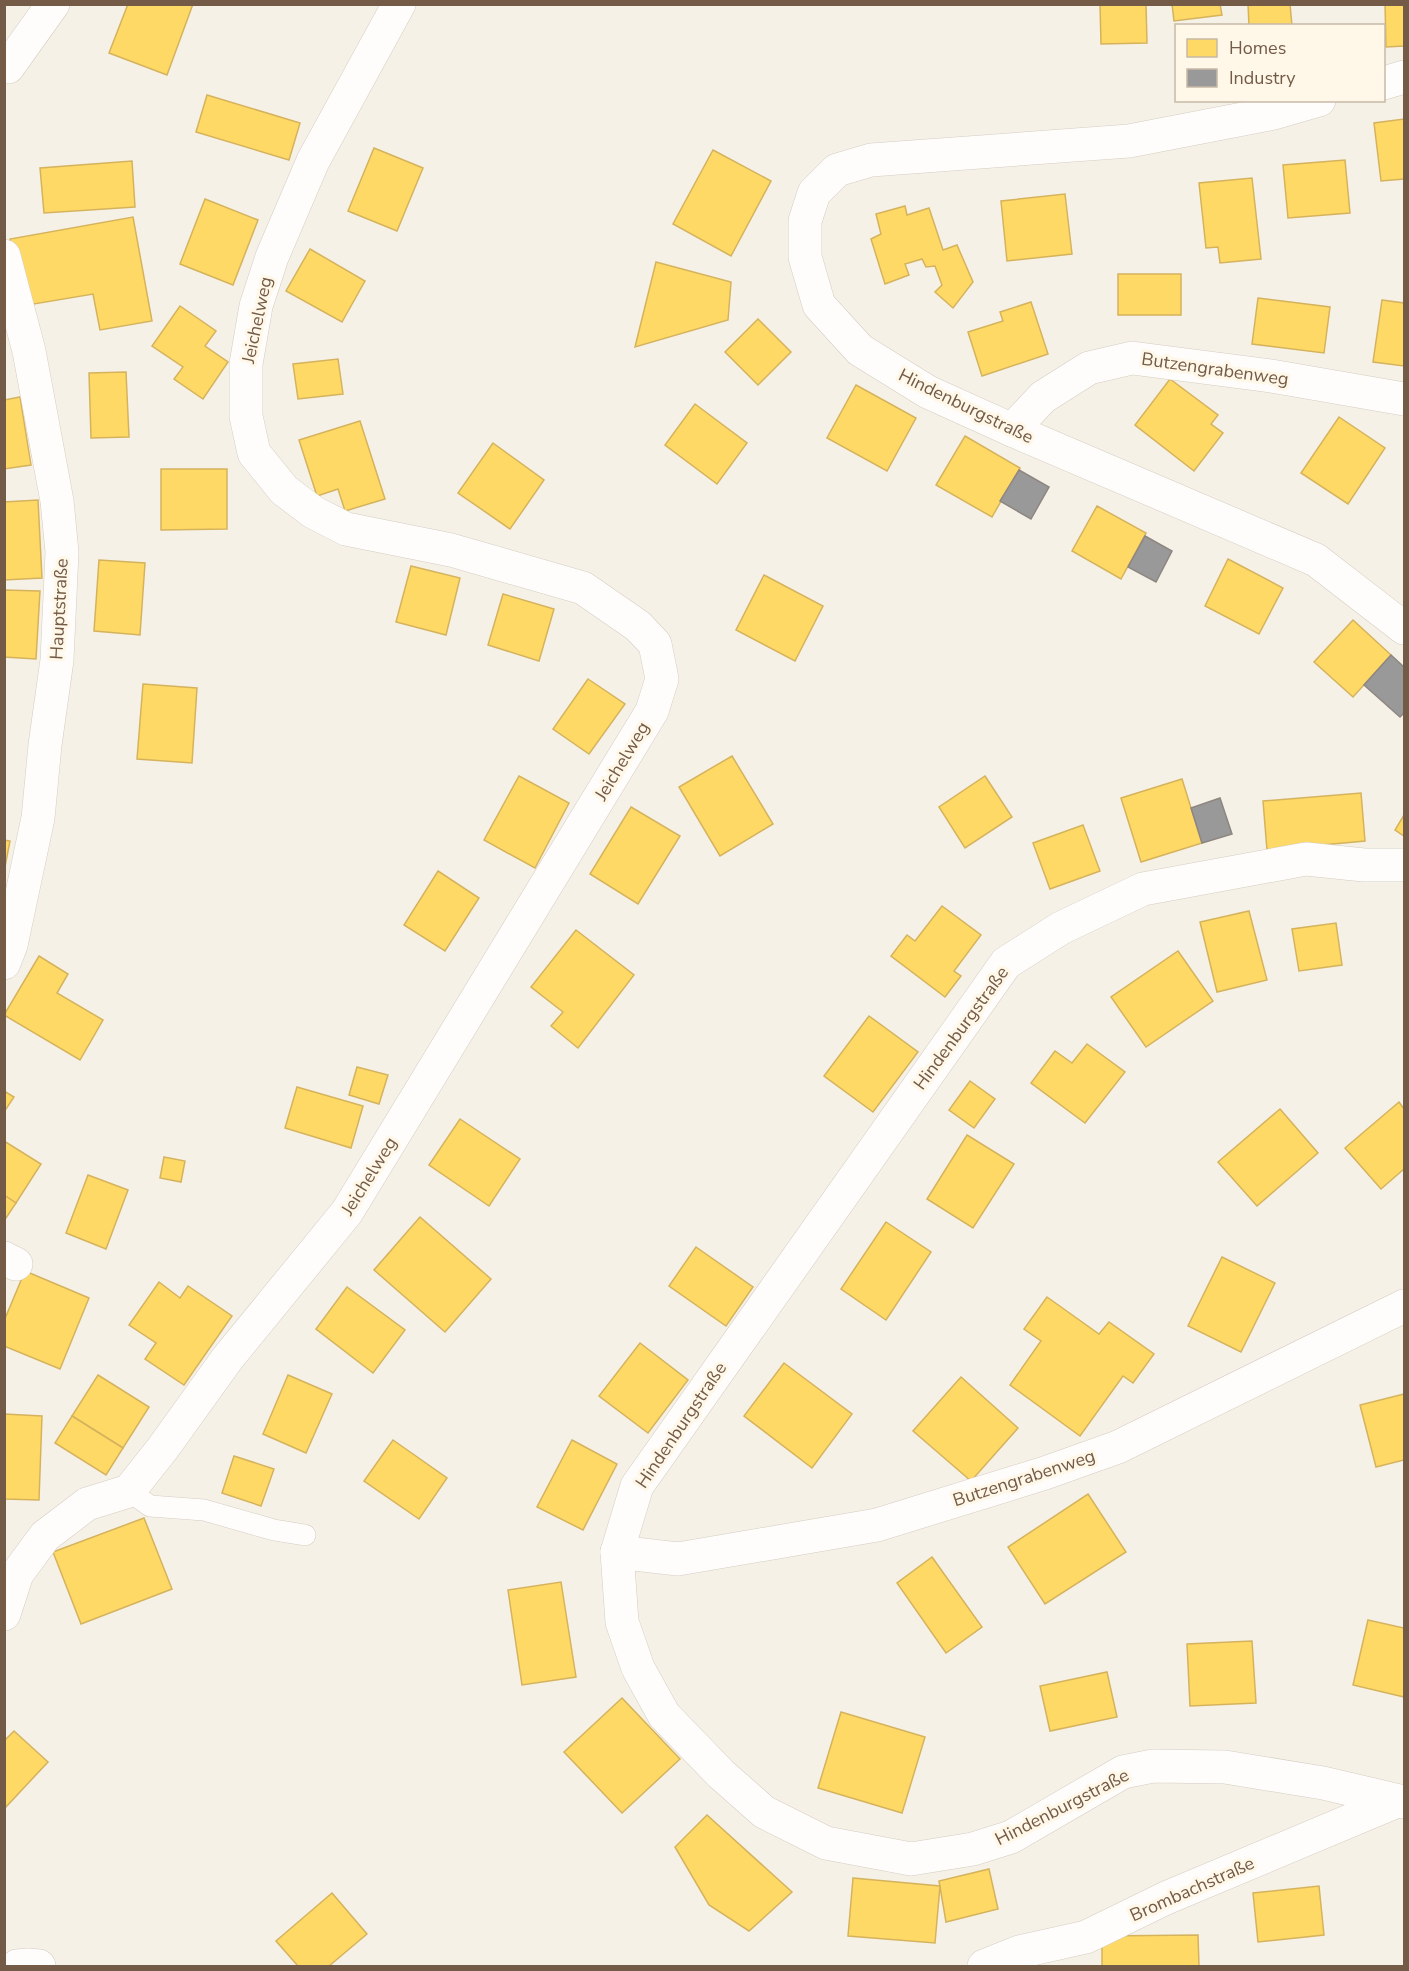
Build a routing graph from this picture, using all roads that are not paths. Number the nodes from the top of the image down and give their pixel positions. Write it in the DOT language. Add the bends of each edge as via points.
graph roads {
  1 [pos="53,4"];
  2 [pos="399,4"];
  3 [pos="6,68"];
  4 [pos="1404,77"];
  5 [pos="1385,82"];
  6 [pos="1312,102"];
  7 [pos="4,256"];
  8 [pos="1404,399"];
  9 [pos="1012,430"];
  10 [pos="1404,628"];
  11 [pos="1404,866"];
  12 [pos="4,963"];
  13 [pos="1404,1306"];
  14 [pos="129,1491"];
  15 [pos="305,1535"];
  16 [pos="617,1552"];
  17 [pos="4,1614"];
  18 [pos="1401,1802"];
  19 [pos="17,1966"];
  20 [pos="39,1966"];
  21 [pos="984,1966"];
  1 -- 3 [label="street"];
  2 -- 14 [label="street, Jeichelweg" via="313,161 272,257 256,306 246,364 246,416 254,453 284,490 313,512 346,529 451,550 583,588 638,626 655,644 663,679 652,711 347,1212 227,1359"];
  4 -- 5 [label="street"];
  6 -- 9 [label="street, Hindenburgstraße" via="1129,141 872,160 837,170 814,193 805,221 805,257 819,305 860,350 928,392"];
  7 -- 12 [label="street, Hauptstraße" via="29,351 57,501 62,552 57,660 38,818"];
  8 -- 9 [label="street, Butzengrabenweg" via="1132,358 1089,368 1043,397"];
  9 -- 10 [label="street, Hindenburgstraße" via="1316,560"];
  11 -- 16 [label="street, Hindenburgstraße" via="1306,859 1143,890 1061,928 1006,963 637,1486"];
  13 -- 16 [label="street, Butzengrabenweg" via="1118,1447 1034,1477 877,1525 678,1559"];
  14 -- 15 [label="lane" via="150,1506 204,1510"];
  14 -- 17 [label="street" via="87,1504 45,1536 17,1574"];
  16 -- 18 [label="street, Hindenburgstraße" via="622,1622 638,1668 664,1715 764,1812 826,1843 911,1859 972,1849 1011,1837 1123,1772 1153,1766 1225,1767 1323,1783"];
  18 -- 21 [label="street, Brombachstraße" via="1166,1898 1086,1937 1019,1952"];
  19 -- 20 [label="street"];
}
